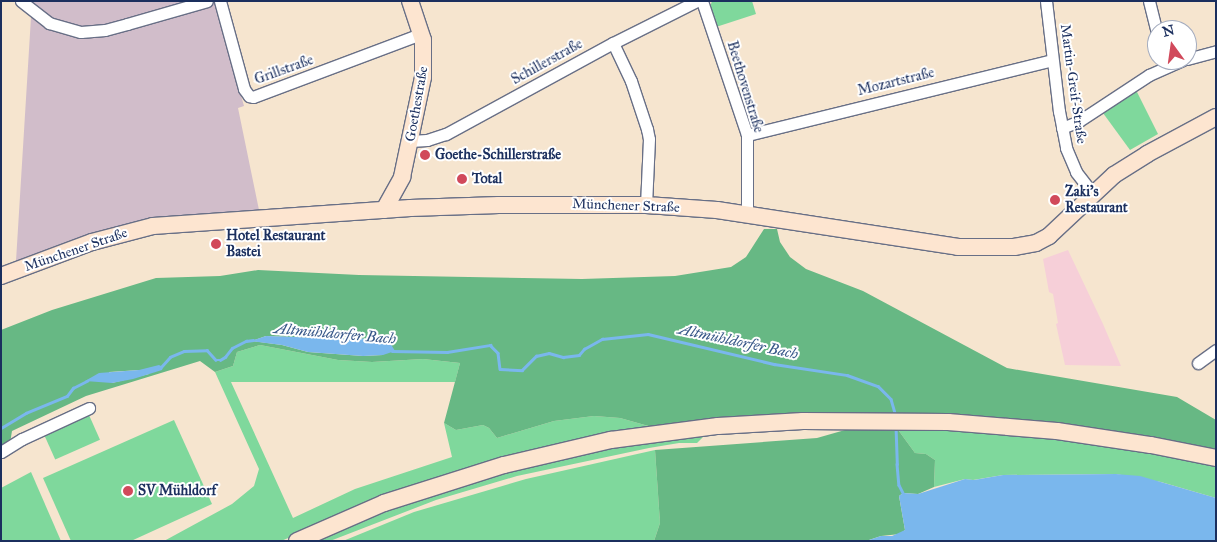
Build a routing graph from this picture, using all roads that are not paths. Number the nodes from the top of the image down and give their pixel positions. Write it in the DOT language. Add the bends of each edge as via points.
graph roads {
  1 [pos="22,1"];
  2 [pos="207,1"];
  3 [pos="220,1"];
  4 [pos="410,1"];
  5 [pos="697,1"];
  6 [pos="702,1"];
  7 [pos="1046,1"];
  8 [pos="1149,1"];
  9 [pos="1154,20"];
  10 [pos="421,34"];
  11 [pos="613,43"];
  12 [pos="1216,51"];
  13 [pos="1197,56"];
  14 [pos="1052,60"];
  15 [pos="1155,70"];
  16 [pos="1216,117"];
  17 [pos="1062,128"];
  18 [pos="747,135"];
  19 [pos="410,141"];
  20 [pos="402,178"];
  21 [pos="1093,194"];
  22 [pos="646,205"];
  23 [pos="410,208"];
  24 [pos="384,210"];
  25 [pos="747,213"];
  26 [pos="1,276"];
  27 [pos="1216,350"];
  28 [pos="1198,363"];
  29 [pos="89,408"];
  30 [pos="1,452"];
  31 [pos="1216,458"];
  32 [pos="297,541"];
  1 -- 2 [label="street" via="49,23 81,32 113,28"];
  3 -- 10 [label="street, Grillstraße" via="244,89 253,97"];
  4 -- 10 [label="street, Goethestraße"];
  5 -- 11 [label="street, Schillerstraße"];
  6 -- 18 [label="street, Beethovenstraße"];
  7 -- 14 [label="street, Martin-Greif-Straße"];
  8 -- 9 [label="street"];
  10 -- 19 [label="street, Goethestraße" via="424,65"];
  11 -- 19 [label="street, Schillerstraße" via="446,134"];
  11 -- 22 [label="street" via="631,81 647,129"];
  12 -- 13 [label="street"];
  14 -- 17 [label="street, Martin-Greif-Straße"];
  14 -- 18 [label="street, Mozartstraße"];
  15 -- 17 [label="street" via="1079,121"];
  16 -- 21 [label="street, Münchener Straße" via="1130,164"];
  17 -- 21 [label="street, Martin-Greif-Straße" via="1072,165"];
  18 -- 25 [label="street, Beethovenstraße"];
  19 -- 20 [label="street, Goethestraße"];
  20 -- 23 [label="street, Goethestraße"];
  20 -- 24 [label="street, Goethestraße"];
  21 -- 25 [label="street, Münchener Straße" via="1049,236 1014,248 958,247"];
  22 -- 23 [label="street, Münchener Straße"];
  22 -- 25 [label="street, Münchener Straße"];
  23 -- 24 [label="street, Münchener Straße"];
  24 -- 26 [label="street, Münchener Straße" via="153,226 92,242"];
  27 -- 28 [label="street"];
  29 -- 30 [label="street"];
  31 -- 32 [label="street" via="1151,444 1057,431 948,422 804,421 718,426 611,440 463,476 384,503"];
}
